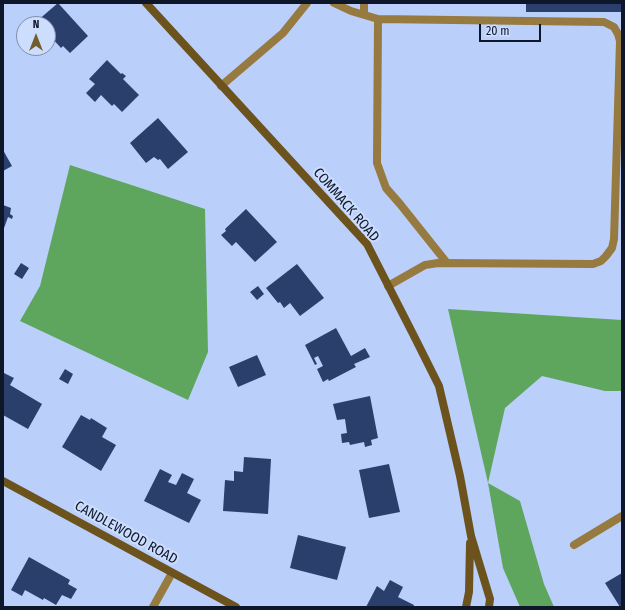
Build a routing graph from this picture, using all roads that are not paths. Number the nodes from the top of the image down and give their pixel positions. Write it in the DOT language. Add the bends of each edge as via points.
graph roads {
  1 [pos="146,3"];
  2 [pos="307,3"];
  3 [pos="334,3"];
  4 [pos="364,3"];
  5 [pos="364,14"];
  6 [pos="378,19"];
  7 [pos="221,86"];
  8 [pos="446,263"];
  9 [pos="388,286"];
  10 [pos="3,481"];
  11 [pos="622,516"];
  12 [pos="470,536"];
  13 [pos="574,545"];
  14 [pos="172,573"];
  15 [pos="489,603"];
  16 [pos="153,607"];
  17 [pos="236,607"];
  18 [pos="466,607"];
  19 [pos="494,607"];
  1 -- 7 [label="street, COMMACK ROAD"];
  2 -- 7 [label="street" via="283,33"];
  3 -- 5 [label="street"];
  4 -- 5 [label="street"];
  5 -- 6 [label="street"];
  6 -- 8 [label="street" via="377,163 386,188"];
  6 -- 8 [label="street" via="604,22 614,27 620,41 614,238 612,248 606,256 593,264"];
  7 -- 9 [label="street, COMMACK ROAD" via="367,244"];
  8 -- 9 [label="street" via="425,265"];
  9 -- 12 [label="street, COMMACK ROAD" via="439,386 460,476"];
  10 -- 14 [label="street, CANDLEWOOD ROAD"];
  11 -- 13 [label="street"];
  12 -- 15 [label="street, COMMACK ROAD"];
  12 -- 18 [label="street, COMMACK ROAD" via="469,592"];
  14 -- 16 [label="street"];
  14 -- 17 [label="street, CANDLEWOOD ROAD"];
  15 -- 19 [label="street, COMMACK ROAD"];
}
